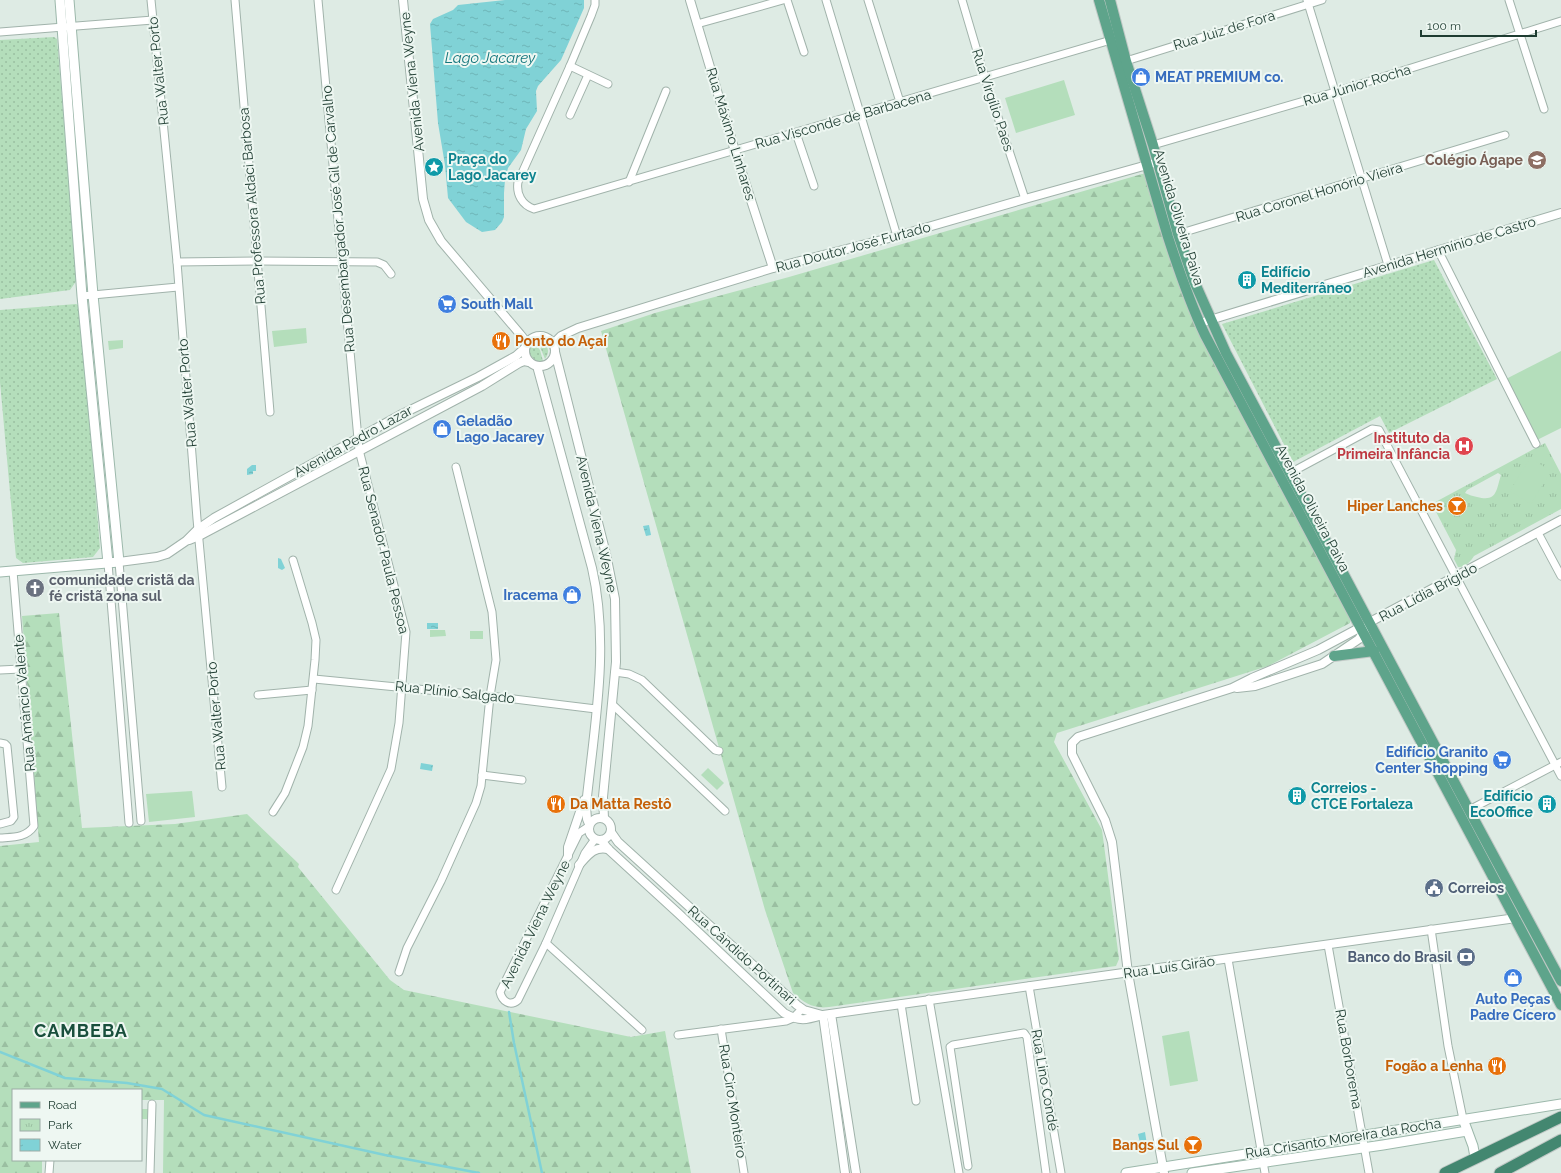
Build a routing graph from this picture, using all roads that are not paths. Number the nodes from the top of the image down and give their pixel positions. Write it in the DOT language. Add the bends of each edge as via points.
graph roads {
  1 [pos="60,0"];
  2 [pos="69,0"];
  3 [pos="151,0"];
  4 [pos="234,0"];
  5 [pos="318,0"];
  6 [pos="403,0"];
  7 [pos="594,0"];
  8 [pos="690,0"];
  9 [pos="783,0"];
  10 [pos="787,0"];
  11 [pos="826,0"];
  12 [pos="868,0"];
  13 [pos="962,0"];
  14 [pos="1099,0"];
  15 [pos="1110,0"];
  16 [pos="1322,0"];
  17 [pos="1509,0"];
  18 [pos="1307,2"];
  19 [pos="153,20"];
  20 [pos="1561,21"];
  21 [pos="697,24"];
  22 [pos="67,26"];
  23 [pos="0,32"];
  24 [pos="1519,34"];
  25 [pos="1111,40"];
  26 [pos="804,52"];
  27 [pos="1126,61"];
  28 [pos="570,66"];
  29 [pos="588,75"];
  30 [pos="985,78"];
  31 [pos="608,84"];
  32 [pos="666,91"];
  33 [pos="1335,92"];
  34 [pos="900,102"];
  35 [pos="1544,109"];
  36 [pos="860,114"];
  37 [pos="570,115"];
  38 [pos="796,133"];
  39 [pos="1505,134"];
  40 [pos="1153,146"];
  41 [pos="735,151"];
  42 [pos="1153,163"];
  43 [pos="1362,179"];
  44 [pos="629,182"];
  45 [pos="814,186"];
  46 [pos="1025,198"];
  47 [pos="1561,213"];
  48 [pos="1178,234"];
  49 [pos="897,236"];
  50 [pos="1438,250"];
  51 [pos="257,261"];
  52 [pos="177,262"];
  53 [pos="342,262"];
  54 [pos="1388,265"];
  55 [pos="773,268"];
  56 [pos="391,274"];
  57 [pos="178,286"];
  58 [pos="93,295"];
  59 [pos="82,296"];
  60 [pos="1211,320"];
  61 [pos="1200,323"];
  62 [pos="525,346"];
  63 [pos="554,348"];
  64 [pos="529,362"];
  65 [pos="537,366"];
  66 [pos="100,367"];
  67 [pos="89,368"];
  68 [pos="428,400"];
  69 [pos="434,410"];
  70 [pos="270,412"];
  71 [pos="357,438"];
  72 [pos="1536,444"];
  73 [pos="359,450"];
  74 [pos="456,467"];
  75 [pos="295,472"];
  76 [pos="1290,472"];
  77 [pos="100,475"];
  78 [pos="110,475"];
  79 [pos="300,481"];
  80 [pos="1561,520"];
  81 [pos="199,532"];
  82 [pos="1538,533"];
  83 [pos="293,560"];
  84 [pos="119,562"];
  85 [pos="108,563"];
  86 [pos="13,571"];
  87 [pos="0,572"];
  88 [pos="1561,576"];
  89 [pos="1456,577"];
  90 [pos="1365,627"];
  91 [pos="617,635"];
  92 [pos="600,637"];
  93 [pos="1318,650"];
  94 [pos="1374,651"];
  95 [pos="1334,656"];
  96 [pos="600,660"];
  97 [pos="616,662"];
  98 [pos="128,663"];
  99 [pos="117,664"];
  100 [pos="1322,664"];
  101 [pos="21,669"];
  102 [pos="0,670"];
  103 [pos="616,672"];
  104 [pos="314,679"];
  105 [pos="401,686"];
  106 [pos="1232,688"];
  107 [pos="312,690"];
  108 [pos="258,695"];
  109 [pos="490,696"];
  110 [pos="613,705"];
  111 [pos="596,709"];
  112 [pos="0,743"];
  113 [pos="719,751"];
  114 [pos="135,756"];
  115 [pos="124,757"];
  116 [pos="1558,763"];
  117 [pos="482,775"];
  118 [pos="1561,776"];
  119 [pos="522,780"];
  120 [pos="138,782"];
  121 [pos="126,783"];
  122 [pos="222,787"];
  123 [pos="587,794"];
  124 [pos="1469,810"];
  125 [pos="725,811"];
  126 [pos="273,812"];
  127 [pos="604,818"];
  128 [pos="141,821"];
  129 [pos="129,823"];
  130 [pos="0,824"];
  131 [pos="588,826"];
  132 [pos="611,832"];
  133 [pos="0,838"];
  134 [pos="598,840"];
  135 [pos="608,849"];
  136 [pos="568,856"];
  137 [pos="580,865"];
  138 [pos="336,890"];
  139 [pos="687,905"];
  140 [pos="680,914"];
  141 [pos="1516,918"];
  142 [pos="1431,929"];
  143 [pos="546,943"];
  144 [pos="1328,945"];
  145 [pos="1228,959"];
  146 [pos="1557,966"];
  147 [pos="399,972"];
  148 [pos="1128,973"];
  149 [pos="1561,981"];
  150 [pos="1029,986"];
  151 [pos="929,999"];
  152 [pos="901,1004"];
  153 [pos="1561,1005"];
  154 [pos="802,1009"];
  155 [pos="827,1015"];
  156 [pos="793,1018"];
  157 [pos="721,1029"];
  158 [pos="642,1030"];
  159 [pos="678,1035"];
  160 [pos="916,1101"];
  161 [pos="152,1104"];
  162 [pos="1561,1104"];
  163 [pos="1561,1117"];
  164 [pos="1463,1119"];
  165 [pos="1466,1132"];
  166 [pos="1363,1136"];
  167 [pos="1561,1140"];
  168 [pos="1365,1148"];
  169 [pos="1261,1151"];
  170 [pos="1476,1157"];
  171 [pos="50,1161"];
  172 [pos="1263,1162"];
  173 [pos="968,1166"];
  174 [pos="1163,1170"];
  175 [pos="49,1173"];
  176 [pos="150,1173"];
  177 [pos="744,1173"];
  178 [pos="845,1173"];
  179 [pos="856,1173"];
  180 [pos="959,1173"];
  181 [pos="1046,1173"];
  182 [pos="1061,1173"];
  183 [pos="1126,1173"];
  184 [pos="1192,1173"];
  185 [pos="1265,1173"];
  186 [pos="1370,1173"];
  187 [pos="1444,1173"];
  188 [pos="1500,1173"];
  1 -- 22 [label="main road"];
  2 -- 22 [label="main road"];
  3 -- 19 [label="street, Rua Walter Porto"];
  4 -- 51 [label="street, Rua Professora Aldaci Barbosa"];
  5 -- 53 [label="street, Rua Desembargador José Gil de Carvalho"];
  6 -- 62 [label="street, Avenida Viena Weyne" via="423,199 427,215 441,241 520,334"];
  7 -- 28 [label="street" via="591,16"];
  8 -- 21 [label="street, Rua Máximo Linhares"];
  9 -- 21 [label="street"];
  10 -- 26 [label="street"];
  11 -- 36 [label="street"];
  12 -- 34 [label="street"];
  13 -- 30 [label="street, Rua Virgílio Paes"];
  14 -- 25 [label="main road, Avenida Oliveira Paiva"];
  15 -- 27 [label="main road, Avenida Oliveira Paiva"];
  16 -- 18 [label="street, Rua Juiz de Fora"];
  17 -- 24 [label="street"];
  18 -- 27 [label="street, Rua Juiz de Fora"];
  18 -- 33 [label="street"];
  19 -- 22 [label="street"];
  19 -- 52 [label="street, Rua Walter Porto"];
  20 -- 24 [label="street, Rua Júnior Rocha"];
  21 -- 41 [label="street, Rua Máximo Linhares"];
  22 -- 23 [label="street"];
  22 -- 58 [label="main road"];
  22 -- 59 [label="main road"];
  24 -- 33 [label="street, Rua Júnior Rocha"];
  24 -- 35 [label="street"];
  25 -- 30 [label="street, Rua Visconde de Barbacena"];
  25 -- 42 [label="main road, Avenida Oliveira Paiva"];
  27 -- 40 [label="main road, Avenida Oliveira Paiva"];
  28 -- 29 [label="street"];
  28 -- 44 [label="street, Rua Visconde de Barbacena" via="521,174 517,187 524,204 537,210"];
  29 -- 31 [label="street"];
  29 -- 37 [label="street"];
  30 -- 34 [label="street, Rua Visconde de Barbacena"];
  30 -- 46 [label="street, Rua Virgílio Paes"];
  32 -- 44 [label="street"];
  33 -- 40 [label="street, Rua Júnior Rocha"];
  33 -- 43 [label="street"];
  34 -- 36 [label="street, Rua Visconde de Barbacena"];
  36 -- 38 [label="street, Rua Visconde de Barbacena"];
  36 -- 49 [label="street"];
  38 -- 41 [label="street, Rua Visconde de Barbacena"];
  38 -- 45 [label="street"];
  39 -- 43 [label="street, Rua Coronel Honório Vieira"];
  40 -- 42 [label="main road, Avenida Oliveira Paiva"];
  41 -- 44 [label="street, Rua Visconde de Barbacena"];
  41 -- 55 [label="street, Rua Máximo Linhares"];
  42 -- 46 [label="street, Rua Doutor José Furtado"];
  42 -- 48 [label="main road, Avenida Oliveira Paiva"];
  42 -- 61 [label="main road, Avenida Oliveira Paiva" via="1180,275"];
  43 -- 48 [label="street, Rua Coronel Honório Vieira"];
  43 -- 54 [label="street"];
  46 -- 49 [label="street, Rua Doutor José Furtado"];
  47 -- 50 [label="street, Avenida Hermínio de Castro"];
  48 -- 60 [label="main road, Avenida Oliveira Paiva"];
  49 -- 55 [label="street, Rua Doutor José Furtado"];
  50 -- 54 [label="street, Avenida Hermínio de Castro"];
  50 -- 72 [label="street"];
  51 -- 52 [label="street"];
  51 -- 53 [label="street"];
  51 -- 70 [label="street, Rua Professora Aldaci Barbosa"];
  52 -- 57 [label="street, Rua Walter Porto"];
  53 -- 56 [label="street" via="377,262 384,264"];
  53 -- 71 [label="street, Rua Desembargador José Gil de Carvalho"];
  54 -- 60 [label="street, Avenida Hermínio de Castro"];
  55 -- 63 [label="street, Rua Doutor José Furtado" via="578,328 562,336"];
  57 -- 58 [label="street"];
  57 -- 81 [label="street, Rua Walter Porto"];
  58 -- 59 [label="street"];
  58 -- 66 [label="main road"];
  59 -- 67 [label="main road"];
  60 -- 61 [label="street, Avenida Hermínio de Castro"];
  60 -- 76 [label="main road, Avenida Oliveira Paiva"];
  61 -- 90 [label="main road, Avenida Oliveira Paiva"];
  62 -- 63 [label="street" via="532,338 540,336 548,338"];
  62 -- 64 [label="street"];
  62 -- 68 [label="street, Avenida Pedro Lazar" via="516,356"];
  63 -- 65 [label="street" via="552,360"];
  63 -- 91 [label="street, Avenida Viena Weyne" via="612,580"];
  64 -- 65 [label="street"];
  64 -- 69 [label="street, Avenida Pedro Lazar" via="519,363 482,386"];
  65 -- 92 [label="street, Avenida Viena Weyne" via="592,568 598,601"];
  66 -- 67 [label="main road"];
  66 -- 78 [label="main road"];
  67 -- 77 [label="main road"];
  68 -- 69 [label="street"];
  68 -- 71 [label="street, Avenida Pedro Lazar"];
  69 -- 73 [label="street, Avenida Pedro Lazar"];
  71 -- 73 [label="street, Rua Senador Paula Pessoa"];
  71 -- 75 [label="street, Avenida Pedro Lazar"];
  73 -- 79 [label="street, Avenida Pedro Lazar"];
  73 -- 105 [label="street, Rua Senador Paula Pessoa" via="406,632"];
  74 -- 109 [label="street" via="492,612 496,660"];
  75 -- 79 [label="street"];
  75 -- 81 [label="street, Avenida Pedro Lazar" via="214,518"];
  76 -- 89 [label="street" via="1372,429 1379,430"];
  76 -- 90 [label="main road, Avenida Oliveira Paiva"];
  77 -- 78 [label="main road"];
  77 -- 85 [label="main road"];
  78 -- 84 [label="main road"];
  79 -- 81 [label="street, Avenida Pedro Lazar"];
  80 -- 82 [label="street, Rua Lídia Brígido"];
  81 -- 84 [label="street, Avenida Pedro Lazar" via="162,556"];
  81 -- 122 [label="street, Rua Walter Porto"];
  82 -- 88 [label="street"];
  82 -- 89 [label="street, Rua Lídia Brígido"];
  83 -- 104 [label="street" via="316,640"];
  84 -- 85 [label="main road, Avenida Pedro Lazar"];
  84 -- 98 [label="street"];
  85 -- 86 [label="main road, Avenida Pedro Lazar"];
  85 -- 99 [label="street"];
  86 -- 87 [label="main road, Avenida Pedro Lazar"];
  86 -- 101 [label="street, Rua Amâncio Valente"];
  89 -- 90 [label="street, Rua Lídia Brígido"];
  89 -- 116 [label="street"];
  90 -- 93 [label="street, Rua Lídia Brígido"];
  90 -- 94 [label="main road, Avenida Oliveira Paiva"];
  90 -- 95 [label="street, Rua Lídia Brígido" via="1359,639"];
  90 -- 124 [label="main road, Avenida Oliveira Paiva"];
  91 -- 92 [label="street" via="607,640"];
  91 -- 97 [label="street, Avenida Viena Weyne"];
  92 -- 96 [label="street, Avenida Viena Weyne"];
  93 -- 100 [label="street" via="1314,658"];
  93 -- 106 [label="street, Rua Lídia Brígido"];
  94 -- 95 [label="main road"];
  94 -- 141 [label="main road, Avenida Oliveira Paiva"];
  95 -- 100 [label="street, Rua Lídia Brígido"];
  96 -- 97 [label="street" via="609,658"];
  96 -- 111 [label="street, Avenida Viena Weyne"];
  97 -- 103 [label="street, Avenida Viena Weyne"];
  98 -- 99 [label="street"];
  98 -- 114 [label="street"];
  99 -- 115 [label="street"];
  100 -- 106 [label="street, Rua Lídia Brígido" via="1255,686"];
  101 -- 102 [label="street"];
  101 -- 133 [label="street, Rua Amâncio Valente" via="34,826 30,833 19,837"];
  103 -- 110 [label="street, Avenida Viena Weyne"];
  103 -- 113 [label="street" via="630,674 642,680"];
  104 -- 105 [label="street, Rua Plínio Salgado"];
  104 -- 107 [label="street"];
  105 -- 109 [label="street, Rua Plínio Salgado"];
  105 -- 138 [label="street, Rua Senador Paula Pessoa" via="399,723 391,769"];
  106 -- 148 [label="street, Rua Lídia Brígido" via="1078,737 1072,743 1072,754 1105,820 1112,842"];
  107 -- 108 [label="street"];
  107 -- 126 [label="street" via="303,747 285,793"];
  109 -- 111 [label="street, Rua Plínio Salgado"];
  109 -- 117 [label="street"];
  110 -- 125 [label="street"];
  110 -- 127 [label="street, Avenida Viena Weyne" via="603,797"];
  111 -- 123 [label="street, Avenida Viena Weyne"];
  112 -- 130 [label="street" via="8,746 14,817 11,822"];
  114 -- 115 [label="street"];
  114 -- 120 [label="street"];
  115 -- 121 [label="street"];
  116 -- 118 [label="street"];
  116 -- 124 [label="street"];
  117 -- 119 [label="street"];
  117 -- 147 [label="street" via="476,803 407,948"];
  120 -- 121 [label="street"];
  120 -- 128 [label="street"];
  121 -- 129 [label="street"];
  123 -- 131 [label="street, Avenida Viena Weyne"];
  123 -- 136 [label="street" via="568,847"];
  124 -- 146 [label="main road, Avenida Oliveira Paiva"];
  127 -- 131 [label="street" via="595,818"];
  127 -- 132 [label="street" via="610,824"];
  131 -- 134 [label="street" via="589,833"];
  131 -- 136 [label="street, Avenida Viena Weyne" via="579,833"];
  132 -- 134 [label="street"];
  132 -- 139 [label="street, Rua Cândido Portinari" via="618,842"];
  134 -- 135 [label="street, Rua Cândido Portinari"];
  134 -- 137 [label="street, Avenida Viena Weyne" via="585,853"];
  135 -- 137 [label="street" via="595,849"];
  135 -- 140 [label="street, Rua Cândido Portinari"];
  136 -- 143 [label="street, Avenida Viena Weyne" via="500,992 507,1003 518,1000"];
  137 -- 143 [label="street, Avenida Viena Weyne"];
  139 -- 140 [label="street"];
  139 -- 154 [label="street, Rua Cândido Portinari"];
  140 -- 156 [label="street, Rua Cândido Portinari" via="784,1013"];
  141 -- 142 [label="street, Rua Luís Girão"];
  141 -- 153 [label="main road, Avenida Oliveira Paiva"];
  142 -- 144 [label="street, Rua Luís Girão"];
  142 -- 164 [label="street" via="1447,1039"];
  143 -- 158 [label="street"];
  144 -- 145 [label="street, Rua Luís Girão"];
  144 -- 166 [label="street, Rua Borborema"];
  145 -- 148 [label="street, Rua Luís Girão"];
  145 -- 169 [label="street"];
  146 -- 149 [label="main road, Avenida Oliveira Paiva"];
  148 -- 150 [label="street, Rua Luís Girão"];
  148 -- 174 [label="street"];
  150 -- 151 [label="street, Rua Luís Girão"];
  150 -- 182 [label="street, Rua Lino Condé"];
  151 -- 152 [label="street, Rua Luís Girão"];
  151 -- 180 [label="street"];
  152 -- 155 [label="street, Rua Luís Girão"];
  152 -- 160 [label="street"];
  154 -- 155 [label="street, Rua Cândido Portinari"];
  154 -- 156 [label="street"];
  155 -- 156 [label="street, Rua Cândido Portinari" via="806,1020"];
  155 -- 178 [label="street"];
  155 -- 179 [label="street"];
  156 -- 157 [label="street"];
  157 -- 159 [label="street"];
  157 -- 177 [label="street, Rua Ciro Monteiro"];
  161 -- 176 [label="street"];
  162 -- 164 [label="main road, Rua Crisanto Moreira da Rocha"];
  163 -- 170 [label="highway"];
  164 -- 165 [label="main road"];
  164 -- 166 [label="main road, Rua Crisanto Moreira da Rocha"];
  165 -- 168 [label="main road, Rua Crisanto Moreira da Rocha"];
  165 -- 170 [label="main road"];
  166 -- 168 [label="street, Rua Borborema"];
  166 -- 169 [label="main road, Rua Crisanto Moreira da Rocha"];
  167 -- 188 [label="highway"];
  168 -- 172 [label="main road, Rua Crisanto Moreira da Rocha"];
  168 -- 186 [label="street, Rua Borborema"];
  169 -- 172 [label="street"];
  169 -- 174 [label="main road, Rua Crisanto Moreira da Rocha"];
  170 -- 187 [label="highway"];
  171 -- 175 [label="street"];
  172 -- 184 [label="main road, Rua Crisanto Moreira da Rocha"];
  172 -- 185 [label="street"];
  173 -- 181 [label="street" via="950,1048 953,1044 1024,1033 1027,1037"];
  174 -- 183 [label="main road, Rua Crisanto Moreira da Rocha"];
}
